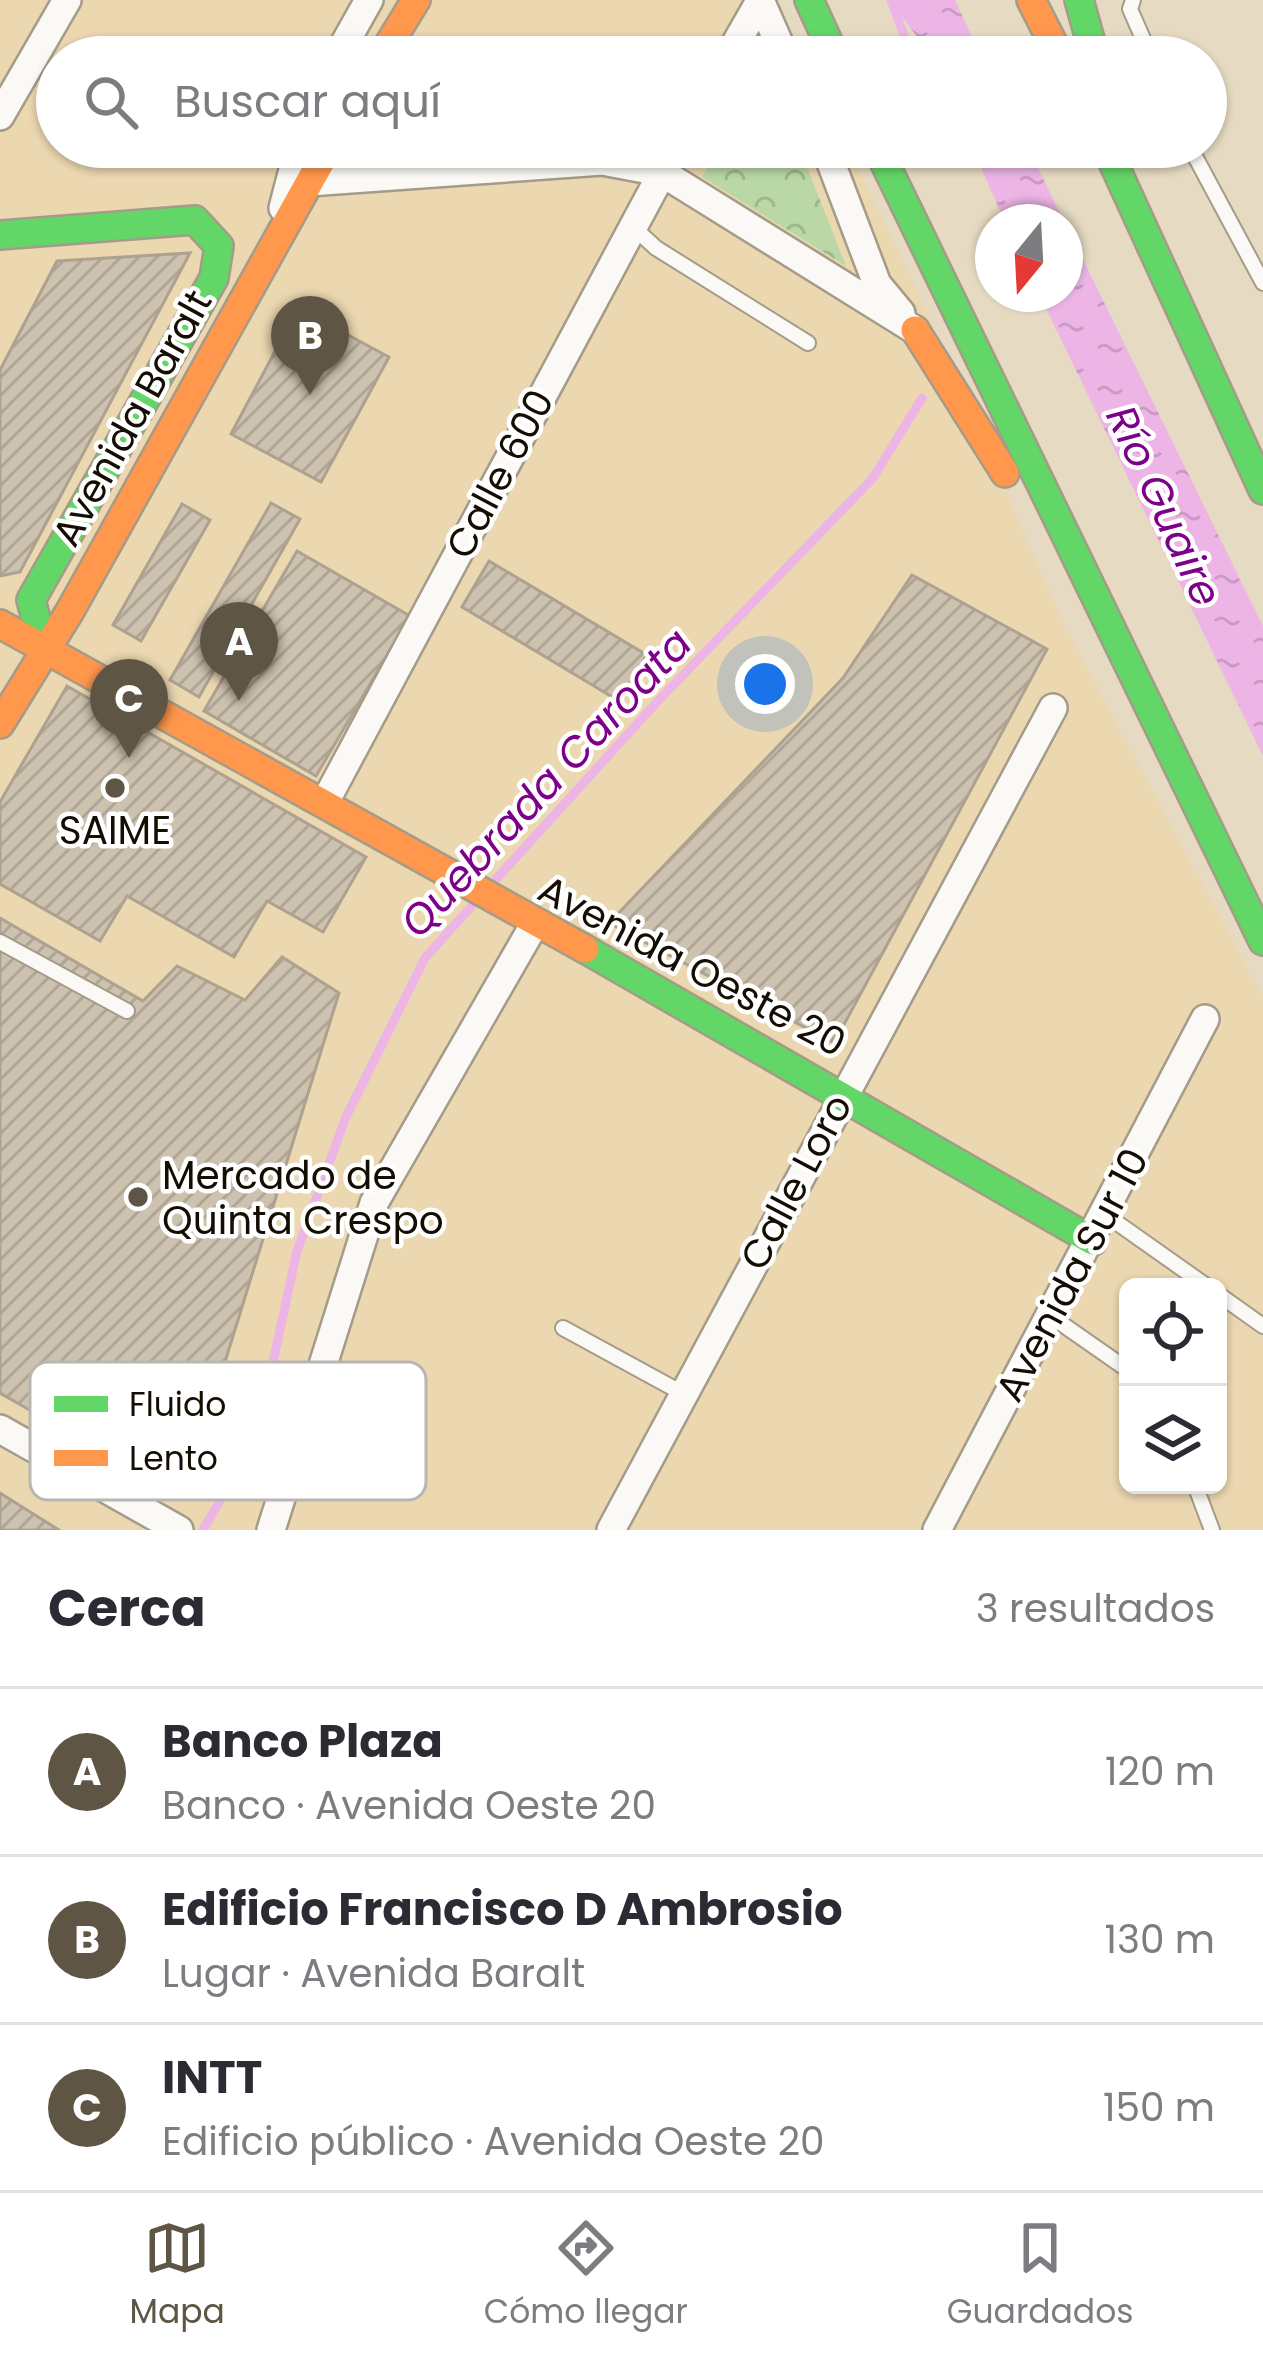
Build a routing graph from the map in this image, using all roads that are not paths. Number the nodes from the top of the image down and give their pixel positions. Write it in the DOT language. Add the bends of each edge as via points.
graph roads {
  1 [pos="67,0"];
  2 [pos="369,0"];
  3 [pos="416,0"];
  4 [pos="760,0"];
  5 [pos="809,0"];
  6 [pos="1031,0"];
  7 [pos="1079,0"];
  8 [pos="1133,0"];
  9 [pos="46,36"];
  10 [pos="349,36"];
  11 [pos="394,36"];
  12 [pos="740,36"];
  13 [pos="776,36"];
  14 [pos="825,36"];
  15 [pos="1049,36"];
  16 [pos="1089,36"];
  17 [pos="1142,36"];
  18 [pos="36,54"];
  19 [pos="0,116"];
  20 [pos="294,168"];
  21 [pos="317,168"];
  22 [pos="495,168"];
  23 [pos="642,168"];
  24 [pos="664,168"];
  25 [pos="833,168"];
  26 [pos="887,168"];
  27 [pos="1116,168"];
  28 [pos="1122,168"];
  29 [pos="1201,168"];
  30 [pos="662,172"];
  31 [pos="309,182"];
  32 [pos="1127,190"];
  33 [pos="632,226"];
  34 [pos="0,235"];
  35 [pos="275,241"];
  36 [pos="1263,284"];
  37 [pos="915,330"];
  38 [pos="808,343"];
  39 [pos="1263,490"];
  40 [pos="1085,580"];
  41 [pos="3,633"];
  42 [pos="44,649"];
  43 [pos="1053,708"];
  44 [pos="0,724"];
  45 [pos="325,802"];
  46 [pos="534,925"];
  47 [pos="1263,941"];
  48 [pos="0,942"];
  49 [pos="127,1011"];
  50 [pos="1205,1019"];
  51 [pos="843,1093"];
  52 [pos="1106,1215"];
  53 [pos="1093,1241"];
  54 [pos="1195,1278"];
  55 [pos="1227,1300"];
  56 [pos="1052,1317"];
  57 [pos="1263,1326"];
  58 [pos="563,1328"];
  59 [pos="324,1362"];
  60 [pos="1119,1364"];
  61 [pos="684,1394"];
  62 [pos="0,1430"];
  63 [pos="30,1447"];
  64 [pos="1198,1494"];
  65 [pos="126,1500"];
  66 [pos="280,1500"];
  67 [pos="172,1526"];
  68 [pos="271,1530"];
  69 [pos="611,1530"];
  70 [pos="937,1530"];
  71 [pos="1212,1530"];
  1 -- 9 [label="street"];
  2 -- 10 [label="street"];
  3 -- 11 [label="main road"];
  4 -- 12 [label="street"];
  4 -- 13 [label="street"];
  5 -- 14 [label="main road"];
  6 -- 15 [label="main road"];
  7 -- 16 [label="main road"];
  8 -- 17 [label="lane"];
  18 -- 19 [label="street"];
  20 -- 35 [label="street"];
  21 -- 31 [label="main road, Avenida Baralt"];
  22 -- 31 [label="street"];
  23 -- 30 [label="street"];
  24 -- 30 [label="street, Calle 600"];
  25 -- 37 [label="street" via="878,284"];
  26 -- 40 [label="main road"];
  27 -- 32 [label="main road"];
  28 -- 32 [label="main road"];
  29 -- 36 [label="lane"];
  30 -- 33 [label="street, Calle 600"];
  30 -- 37 [label="street"];
  31 -- 35 [label="main road, Avenida Baralt"];
  32 -- 39 [label="main road"];
  33 -- 38 [label="lane"];
  33 -- 45 [label="street, Calle 600"];
  34 -- 42 [label="main road" via="195,220 219,246 214,278 31,600"];
  35 -- 42 [label="main road, Avenida Baralt"];
  37 -- 40 [label="main road" via="995,460"];
  40 -- 47 [label="main road"];
  41 -- 42 [label="main road, Avenida Oeste 20"];
  42 -- 44 [label="main road, Avenida Baralt"];
  42 -- 45 [label="main road, Avenida Oeste 20"];
  43 -- 51 [label="street, Calle Loro"];
  45 -- 46 [label="main road, Avenida Oeste 20"];
  46 -- 51 [label="main road, Avenida Oeste 20"];
  46 -- 59 [label="street" via="374,1203"];
  48 -- 49 [label="lane"];
  50 -- 52 [label="street, Avenida Sur 10"];
  51 -- 53 [label="main road, Avenida Oeste 20"];
  51 -- 61 [label="street, Calle Loro"];
  52 -- 53 [label="street, Avenida Sur 10"];
  52 -- 54 [label="lane"];
  53 -- 56 [label="street, Avenida Sur 10"];
  55 -- 57 [label="lane"];
  56 -- 60 [label="lane"];
  56 -- 70 [label="street, Avenida Sur 10"];
  58 -- 61 [label="lane"];
  61 -- 69 [label="street, Calle Loro"];
  62 -- 63 [label="street"];
  64 -- 71 [label="lane"];
  65 -- 67 [label="street"];
  66 -- 68 [label="street"];
}
